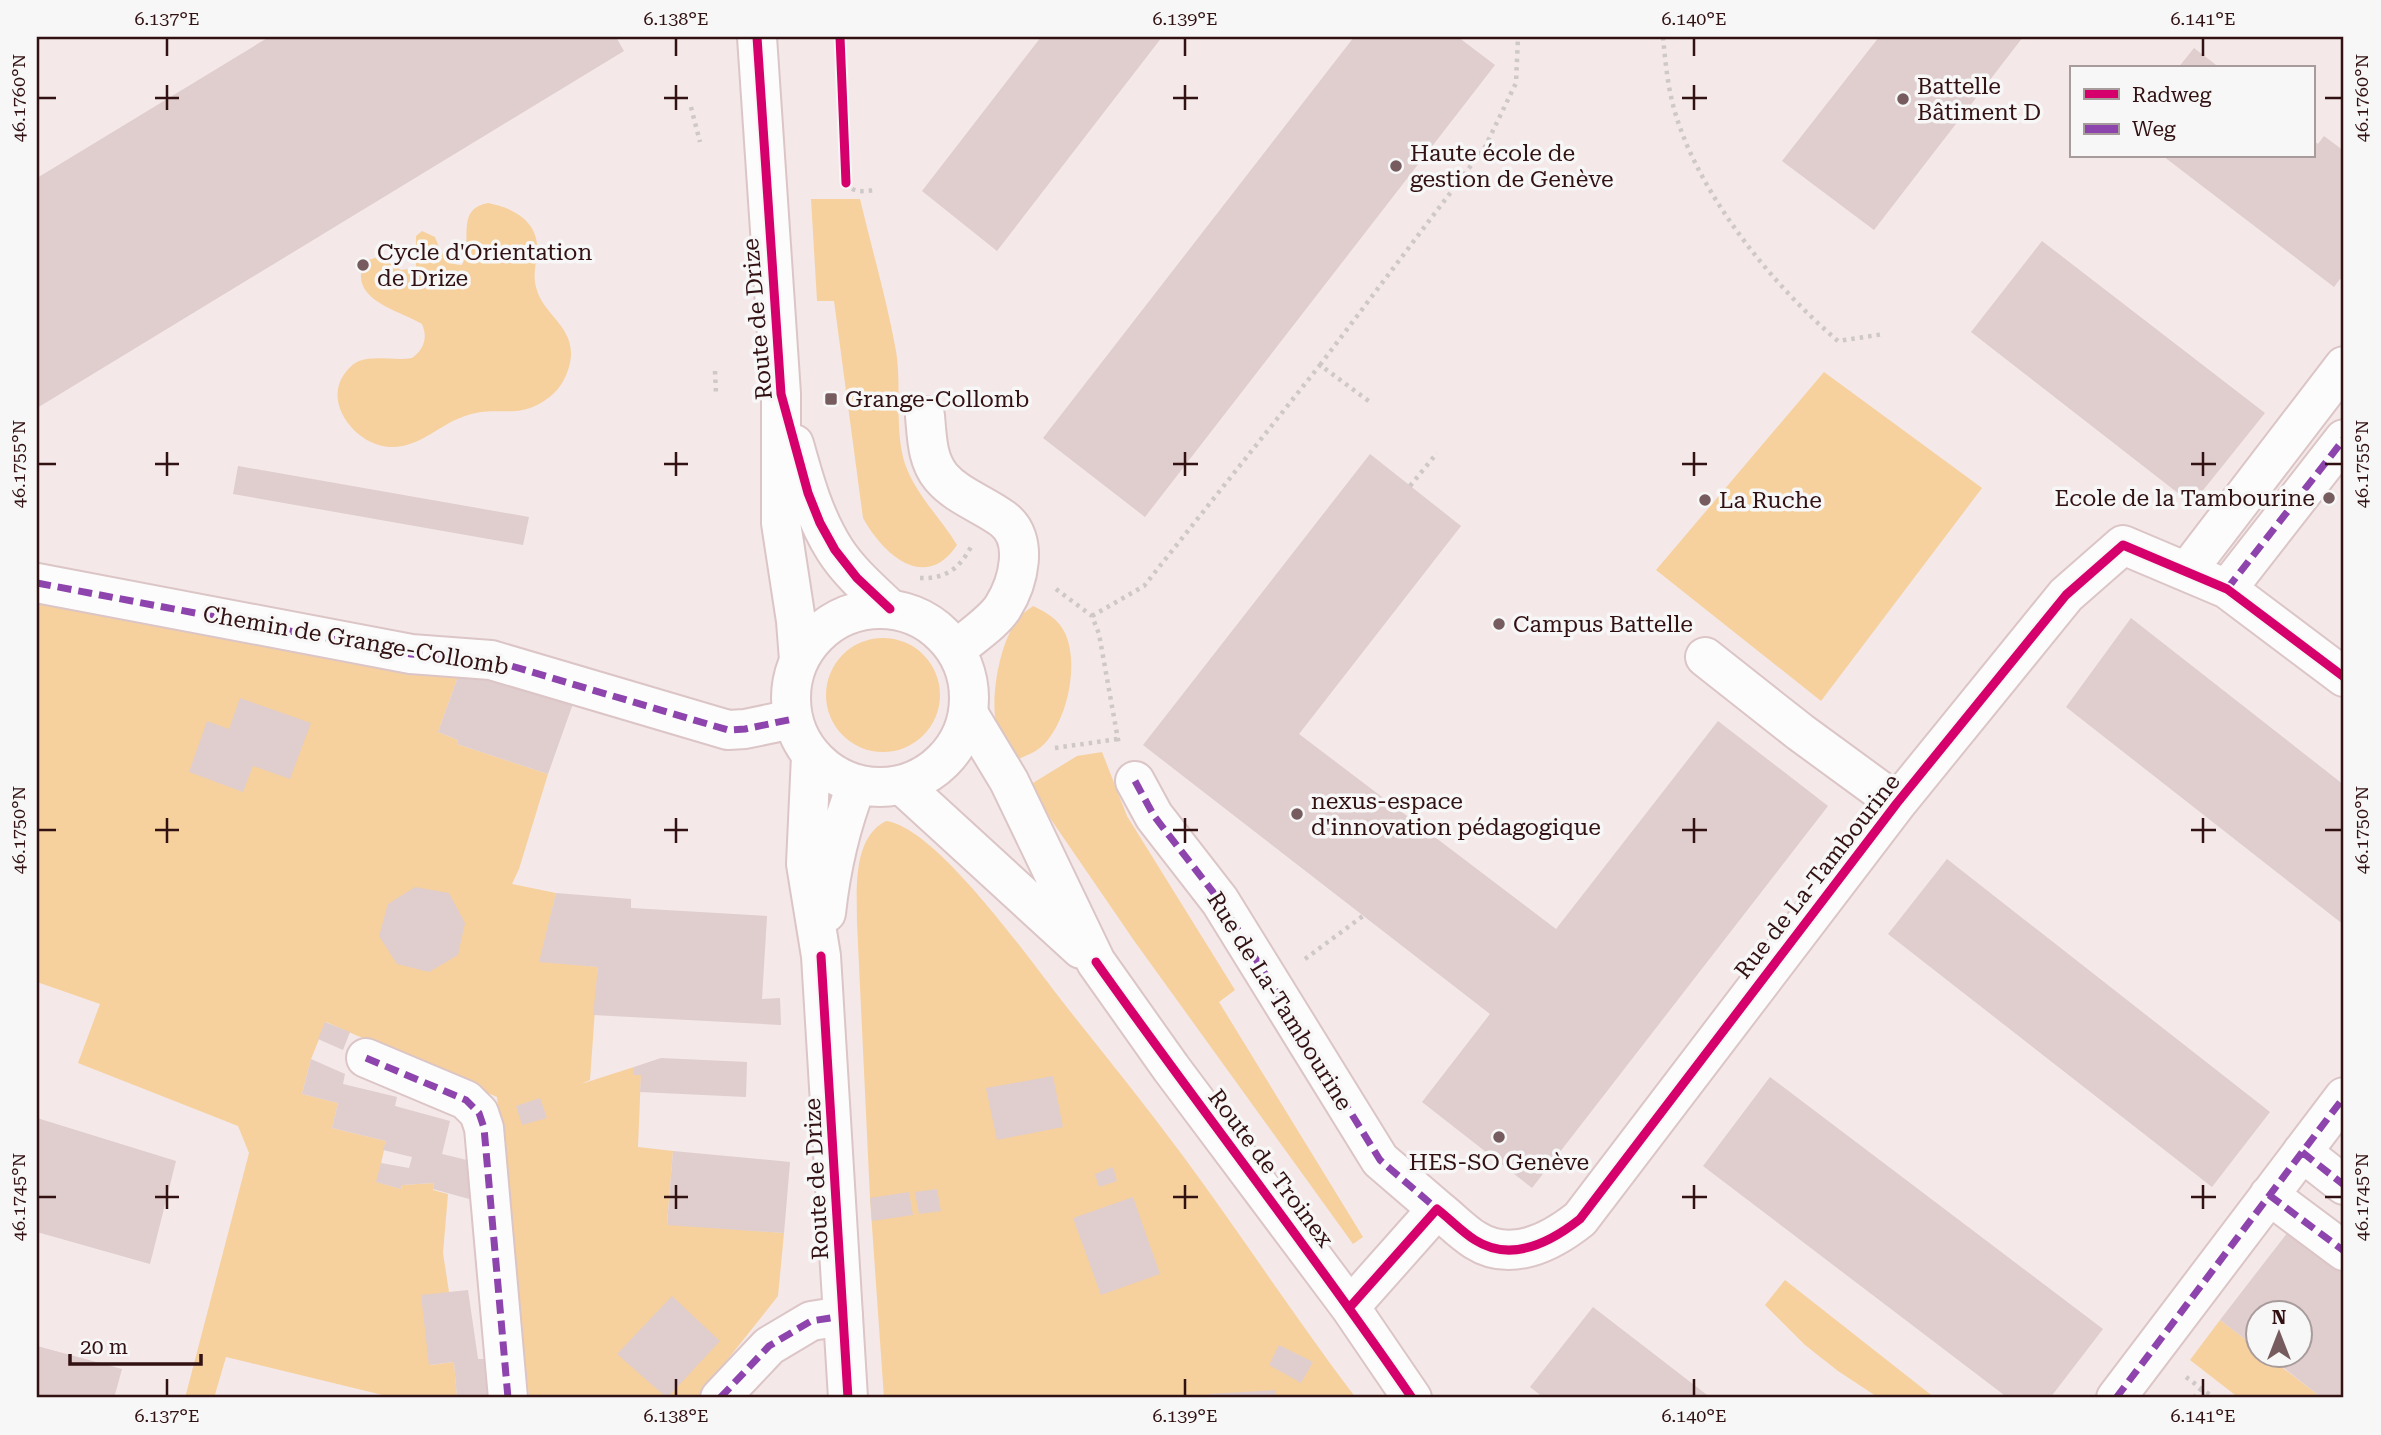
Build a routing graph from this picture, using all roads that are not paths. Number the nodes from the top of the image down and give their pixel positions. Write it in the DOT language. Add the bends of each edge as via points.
graph roads {
  1 [pos="757,37"];
  2 [pos="2344,366"];
  3 [pos="780,394"];
  4 [pos="925,416"];
  5 [pos="2344,439"];
  6 [pos="2187,571"];
  7 [pos="37,583"];
  8 [pos="2227,589"];
  9 [pos="890,609"];
  10 [pos="956,650"];
  11 [pos="1704,657"];
  12 [pos="799,660"];
  13 [pos="2344,677"];
  14 [pos="968,713"];
  15 [pos="793,719"];
  16 [pos="811,756"];
  17 [pos="1135,780"];
  18 [pos="857,784"];
  19 [pos="902,785"];
  20 [pos="1896,803"];
  21 [pos="821,956"];
  22 [pos="1096,962"];
  23 [pos="366,1058"];
  24 [pos="2344,1097"];
  25 [pos="2302,1152"];
  26 [pos="2344,1185"];
  27 [pos="2269,1195"];
  28 [pos="1437,1209"];
  29 [pos="2344,1251"];
  30 [pos="1350,1307"];
  31 [pos="843,1316"];
  32 [pos="508,1398"];
  33 [pos="720,1398"];
  34 [pos="848,1398"];
  35 [pos="1412,1398"];
  36 [pos="2116,1398"];
  1 -- 3 [label="street, Route de Drize"];
  2 -- 6 [label="street"];
  3 -- 9 [label="street, Route de Drize" via="820,523 850,569"];
  3 -- 12 [label="street, Route de Drize" via="780,523"];
  4 -- 10 [label="street" via="928,447 940,476 1006,521 1018,546 1018,569 1002,609"];
  5 -- 8 [label="street"];
  6 -- 8 [label="street, Rue de La-Tambourine"];
  6 -- 20 [label="street, Rue de La-Tambourine" via="2123,545 2066,595"];
  7 -- 15 [label="street, Chemin de Grange-Collomb" via="411,654 491,660 728,730"];
  8 -- 13 [label="street, Rue de La-Tambourine"];
  9 -- 10 [label="street, Route de Drize" via="915,616 938,630"];
  9 -- 12 [label="street, Route de Drize" via="862,611 836,620 815,637"];
  10 -- 14 [label="street, Route de Drize" via="970,691"];
  11 -- 20 [label="street"];
  12 -- 15 [label="street, Route de Drize" via="792,679"];
  14 -- 19 [label="street, Route de Drize" via="960,738 946,759 926,775"];
  14 -- 22 [label="street, Route de Troinex" via="1009,780"];
  15 -- 16 [label="street, Route de Drize"];
  16 -- 18 [label="street, Route de Drize" via="831,773"];
  16 -- 21 [label="street, Route de Drize" via="806,864"];
  17 -- 28 [label="street, Rue de La-Tambourine" via="1154,816 1220,901 1380,1160"];
  18 -- 19 [label="street, Route de Drize" via="879,788"];
  18 -- 21 [label="street, Route de Drize" via="831,869"];
  19 -- 22 [label="street, Route de Troinex"];
  20 -- 28 [label="street, Rue de La-Tambourine" via="1580,1219 1547,1241 1511,1250 1476,1241"];
  21 -- 31 [label="street, Route de Drize"];
  22 -- 30 [label="street, Route de Troinex"];
  23 -- 32 [label="street" via="466,1100 479,1113"];
  24 -- 25 [label="street"];
  25 -- 26 [label="street"];
  25 -- 27 [label="street"];
  27 -- 29 [label="street"];
  27 -- 36 [label="street"];
  28 -- 30 [label="street"];
  30 -- 35 [label="street, Route de Troinex"];
  31 -- 33 [label="street" via="811,1321 769,1346"];
  31 -- 34 [label="street, Route de Drize"];
}
